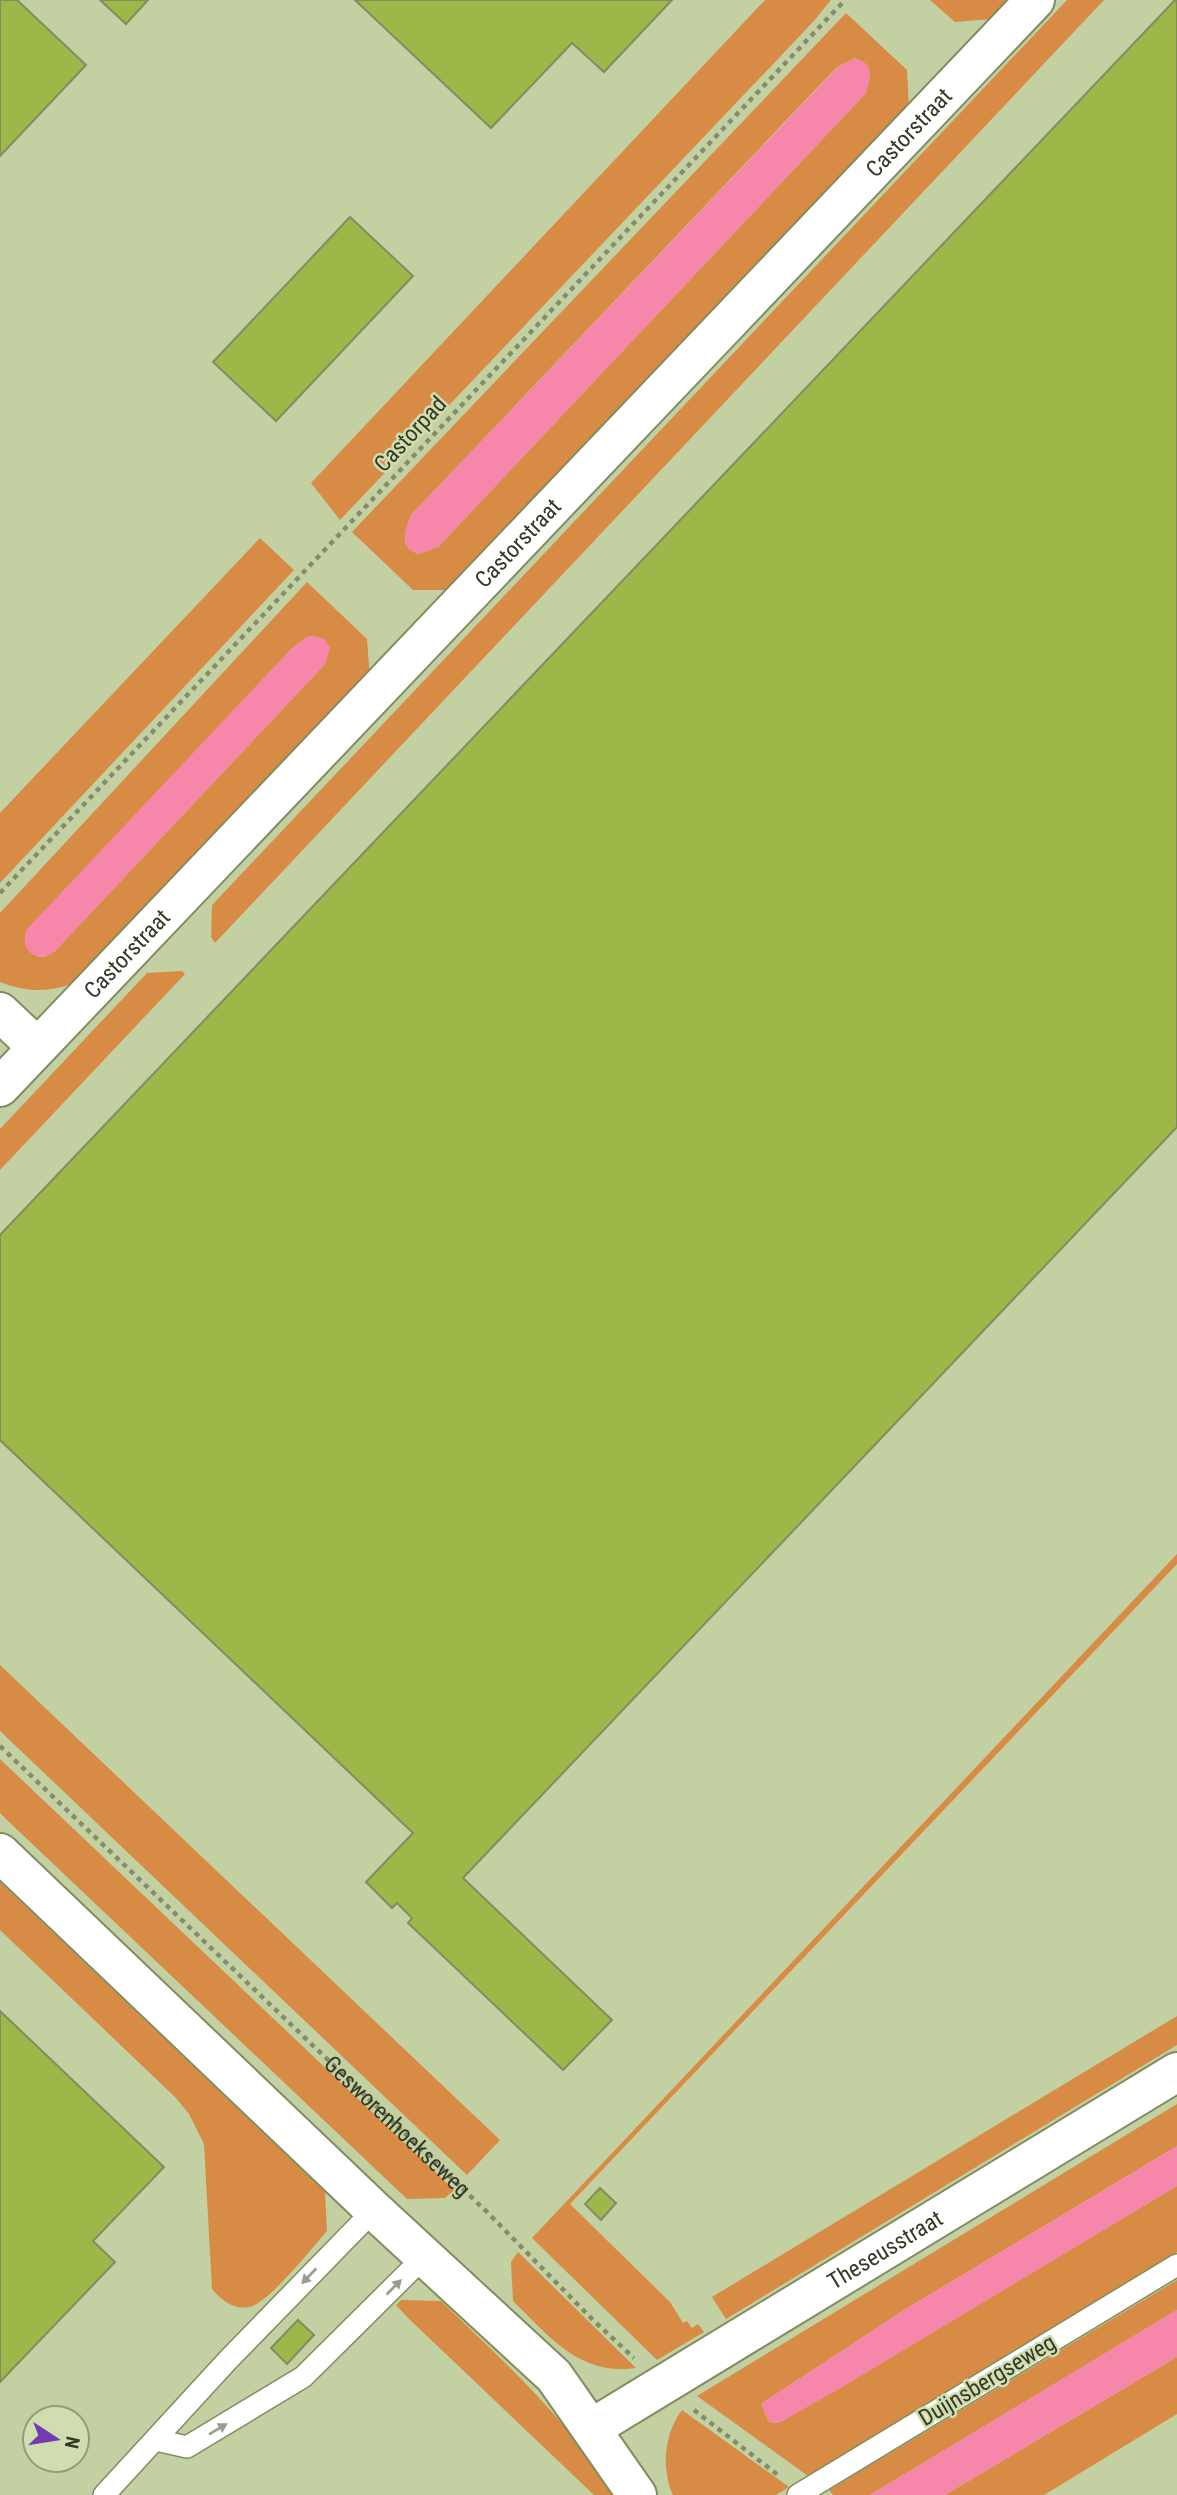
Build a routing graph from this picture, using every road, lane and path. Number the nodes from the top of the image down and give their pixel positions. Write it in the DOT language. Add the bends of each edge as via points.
graph roads {
  1 [pos="845,0"];
  2 [pos="1035,0"];
  3 [pos="0,893"];
  4 [pos="0,1012"];
  5 [pos="37,1047"];
  6 [pos="0,1087"];
  7 [pos="0,1746"];
  8 [pos="0,1853"];
  9 [pos="1177,2072"];
  10 [pos="374,2210"];
  11 [pos="425,2256"];
  12 [pos="1177,2265"];
  13 [pos="663,2385"];
  14 [pos="592,2427"];
  15 [pos="156,2441"];
  16 [pos="799,2494"];
  17 [pos="104,2495"];
  18 [pos="637,2495"];
  1 -- 3 [label="path, Castorpad"];
  2 -- 5 [label="street, Castorstraat"];
  4 -- 5 [label="street"];
  5 -- 6 [label="street, Castorstraat"];
  7 -- 13 [label="path, Gesworenhoekseweg"];
  8 -- 10 [label="street"];
  9 -- 13 [label="street, Theseusstraat"];
  10 -- 11 [label="street"];
  10 -- 15 [label="lane, one-way"];
  11 -- 14 [label="street" via="554,2375"];
  15 -- 11 [label="lane, one-way" via="187,2447 303,2377"];
  12 -- 16 [label="lane, Duijnsbergseweg"];
  13 -- 14 [label="street, Theseusstraat"];
  13 -- 16 [label="path, Gesworenhoekseweg"];
  14 -- 18 [label="street"];
  15 -- 17 [label="lane"];
}
